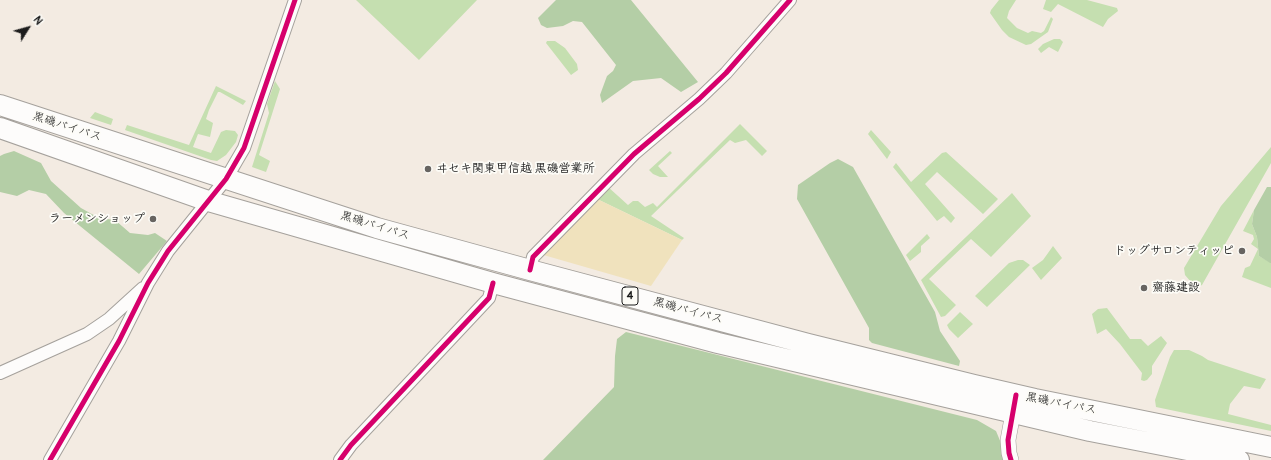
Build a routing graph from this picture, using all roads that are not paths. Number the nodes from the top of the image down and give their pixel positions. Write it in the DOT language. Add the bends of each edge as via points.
graph roads {
  1 [pos="295,0"];
  2 [pos="790,0"];
  3 [pos="0,105"];
  4 [pos="0,128"];
  5 [pos="226,179"];
  6 [pos="208,201"];
  7 [pos="530,270"];
  8 [pos="148,283"];
  9 [pos="493,283"];
  10 [pos="0,374"];
  11 [pos="1014,404"];
  12 [pos="1271,447"];
  13 [pos="50,460"];
  14 [pos="340,460"];
  15 [pos="1011,460"];
  16 [pos="1239,460"];
  1 -- 5 [label="street" via="244,148"];
  2 -- 7 [label="street" via="726,73 634,154 533,257"];
  3 -- 5 [label="highway, 黒磯バイパス / 4"];
  4 -- 6 [label="highway, 黒磯バイパス / 4"];
  5 -- 6 [label="street"];
  5 -- 7 [label="highway, 黒磯バイパス / 4" via="377,228"];
  6 -- 8 [label="street" via="168,251"];
  6 -- 9 [label="highway, 黒磯バイパス / 4"];
  7 -- 11 [label="highway, 黒磯バイパス / 4" via="816,346"];
  8 -- 10 [label="street" via="109,319 87,334"];
  8 -- 13 [label="street" via="119,341"];
  9 -- 11 [label="highway, 黒磯バイパス / 4" via="718,343"];
  9 -- 14 [label="street" via="489,298 351,445"];
  11 -- 12 [label="highway, 黒磯バイパス / 4"];
  11 -- 15 [label="street" via="1008,440"];
  11 -- 16 [label="highway, 黒磯バイパス / 4" via="1090,431"];
}
